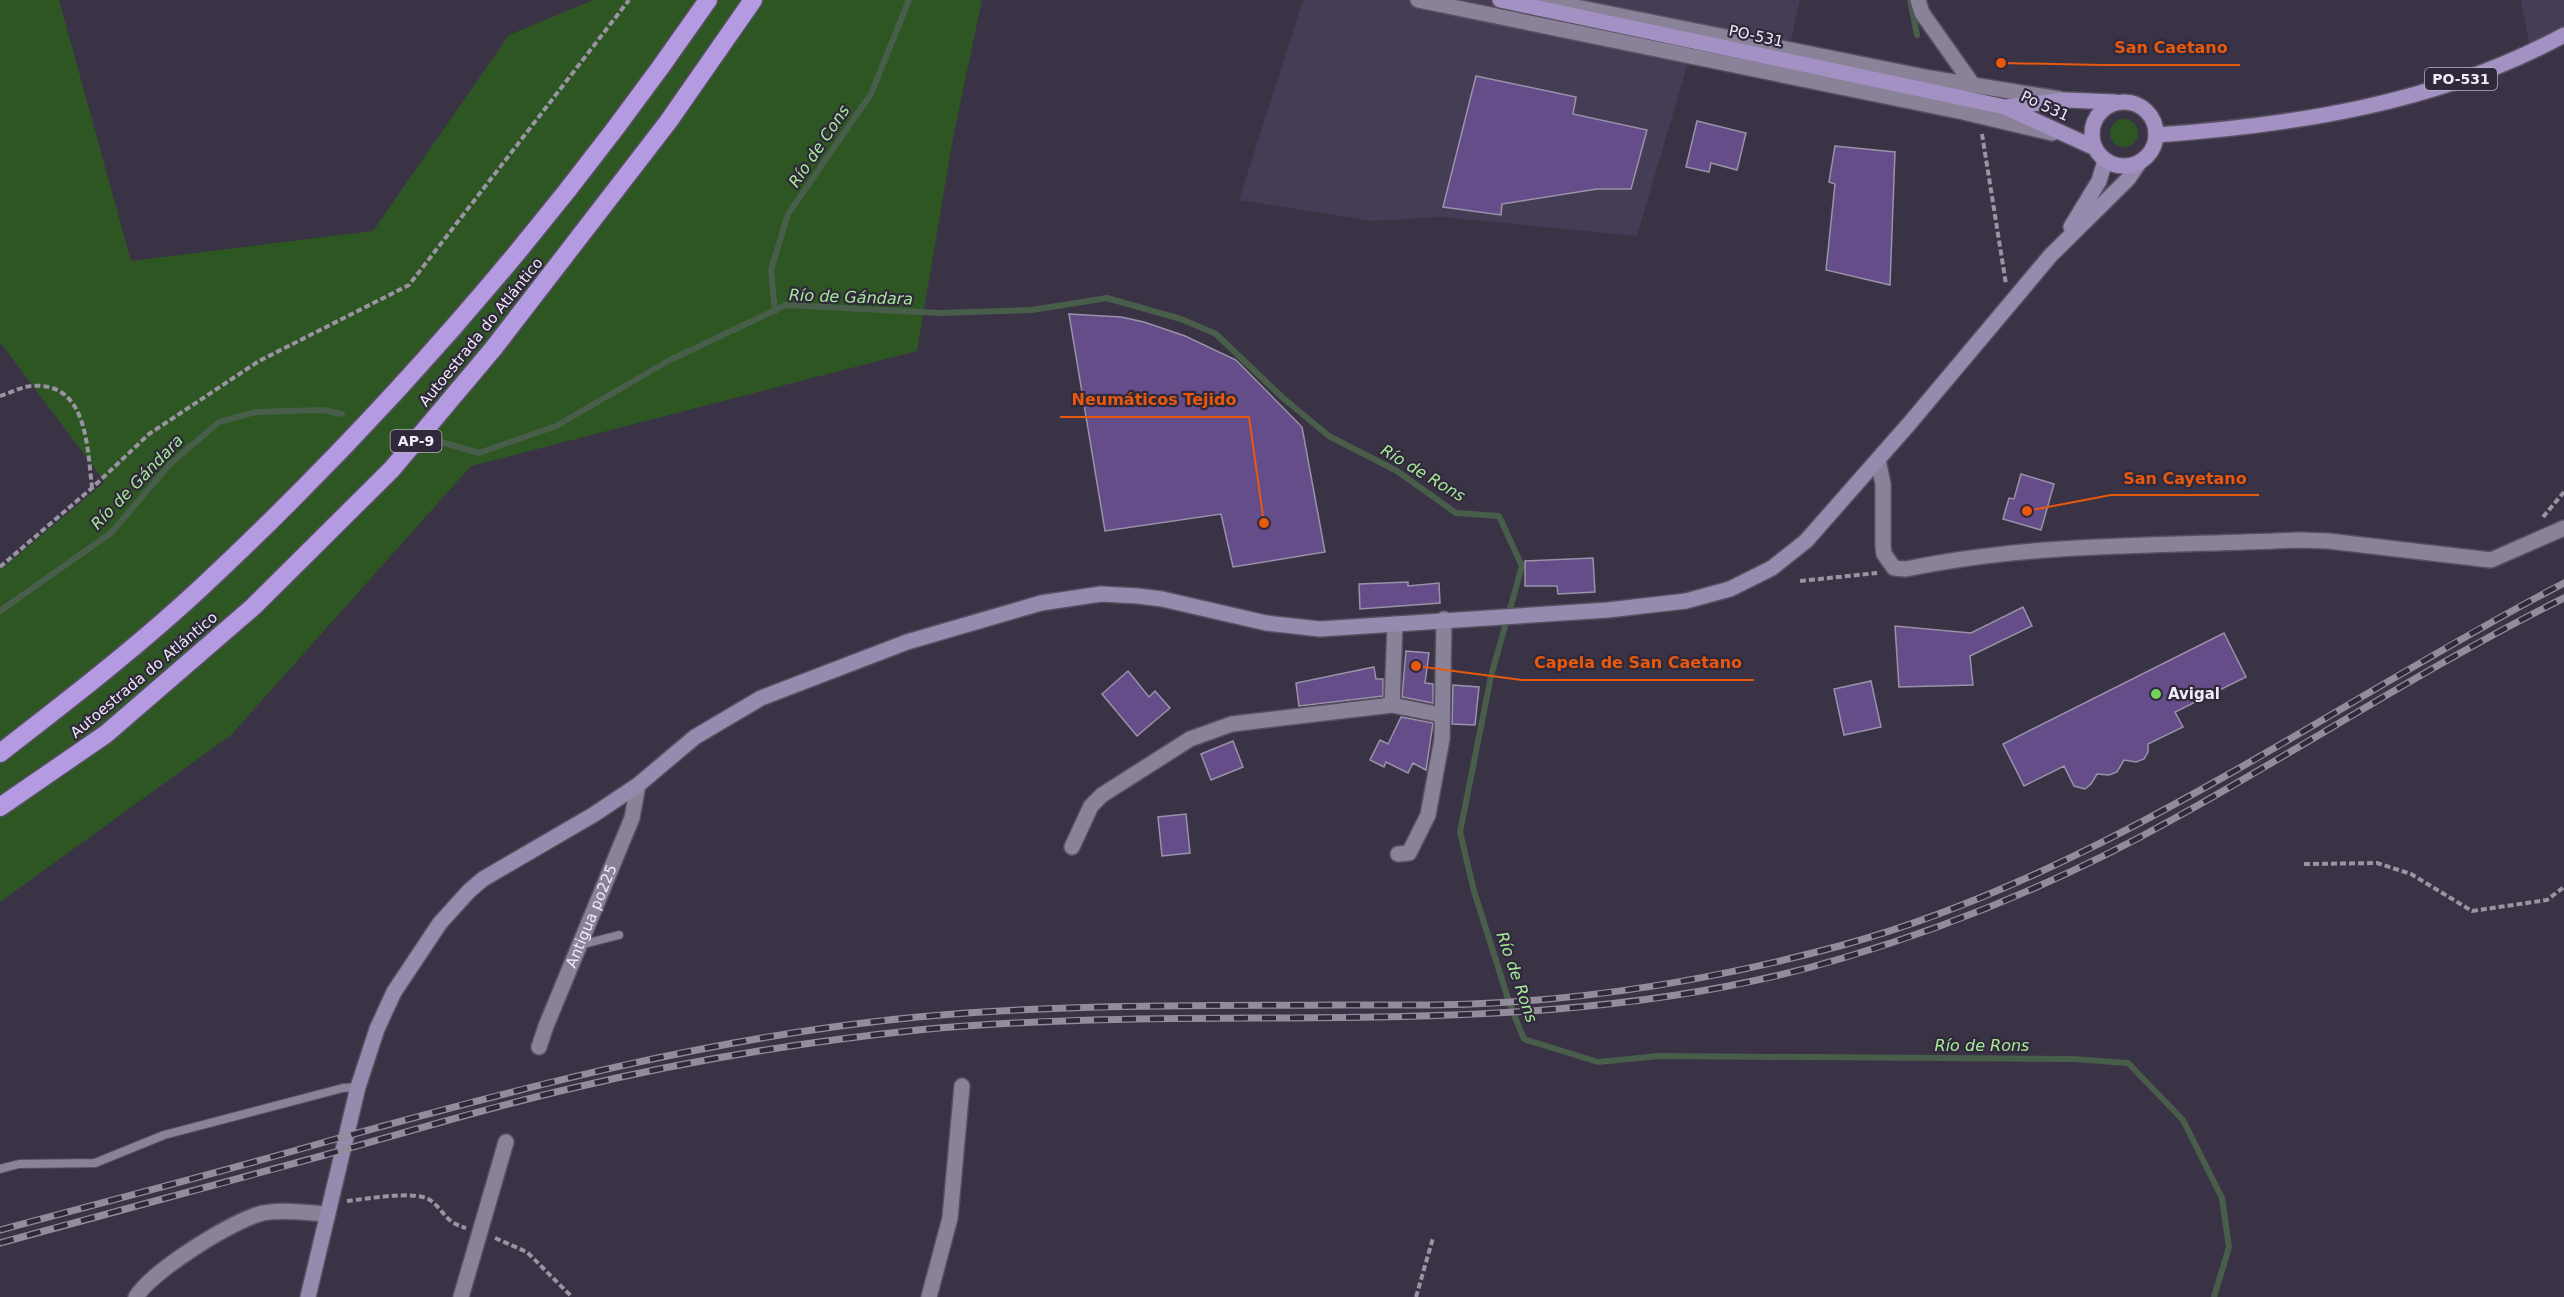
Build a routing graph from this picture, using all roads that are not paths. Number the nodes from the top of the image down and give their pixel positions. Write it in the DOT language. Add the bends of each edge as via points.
graph roads {
  1 [pos="708,0"];
  2 [pos="753,0"];
  3 [pos="1418,0"];
  4 [pos="1500,0"];
  5 [pos="1541,0"];
  6 [pos="1918,0"];
  7 [pos="2564,35"];
  8 [pos="1973,85"];
  9 [pos="2066,100"];
  10 [pos="2118,103"];
  11 [pos="2005,107"];
  12 [pos="2065,135"];
  13 [pos="2157,135"];
  14 [pos="2095,148"];
  15 [pos="2106,161"];
  16 [pos="2139,163"];
  17 [pos="2059,246"];
  18 [pos="1878,460"];
  19 [pos="2564,528"];
  20 [pos="1444,619"];
  21 [pos="1395,624"];
  22 [pos="1392,705"];
  23 [pos="1442,715"];
  24 [pos="0,753"];
  25 [pos="638,785"];
  26 [pos="0,807"];
  27 [pos="1072,847"];
  28 [pos="1398,854"];
  29 [pos="619,935"];
  30 [pos="579,946"];
  31 [pos="540,1047"];
  32 [pos="962,1086"];
  33 [pos="358,1087"];
  34 [pos="506,1142"];
  35 [pos="0,1169"];
  36 [pos="330,1208"];
  37 [pos="136,1297"];
  38 [pos="308,1297"];
  39 [pos="461,1297"];
  40 [pos="929,1297"];
  1 -- 24 [label="highway, Autoestrada do Atlántico" via="561,200 445,338 315,478 204,585"];
  2 -- 26 [label="highway, Autoestrada do Atlántico / AP-9" via="668,122 493,349 392,469 253,607 124,719"];
  3 -- 12 [label="street"];
  4 -- 11 [label="main road, PO-531"];
  5 -- 8 [label="street, PO-531"];
  6 -- 8 [label="street" via="1922,13"];
  7 -- 13 [label="main road, PO-531" via="2531,53 2408,98 2234,129"];
  8 -- 9 [label="street, PO-531"];
  9 -- 10 [label="main road, PO-531"];
  9 -- 11 [label="main road, Po 531"];
  10 -- 13 [label="main road" via="2144,108"];
  10 -- 14 [label="main road" via="2107,107 2095,120"];
  11 -- 12 [label="main road, Po 531"];
  12 -- 14 [label="main road, Po 531"];
  13 -- 16 [label="main road" via="2151,151"];
  14 -- 15 [label="main road"];
  15 -- 16 [label="main road" via="2118,166"];
  15 -- 17 [label="main road" via="2099,181"];
  16 -- 17 [label="main road" via="2128,179"];
  17 -- 18 [label="main road"];
  18 -- 19 [label="street" via="1883,484 1884,554 1894,568 2082,546 2298,540 2491,560"];
  18 -- 20 [label="main road" via="1788,558 1737,586 1686,601 1608,610"];
  20 -- 21 [label="main road"];
  20 -- 23 [label="street"];
  21 -- 22 [label="street"];
  21 -- 25 [label="main road" via="1296,628 1162,599 1125,595 1101,594 1041,603 907,642 761,698 695,737"];
  22 -- 23 [label="street"];
  22 -- 27 [label="street" via="1232,724 1190,739 1102,795 1091,806"];
  23 -- 28 [label="street" via="1442,739 1428,815 1409,853"];
  25 -- 30 [label="street, Antigua po225" via="632,818"];
  25 -- 33 [label="main road" via="501,867 469,891 440,923 394,992"];
  29 -- 30 [label="lane"];
  30 -- 31 [label="street, Antigua po225"];
  32 -- 40 [label="street" via="950,1218"];
  33 -- 35 [label="lane" via="164,1135 95,1163 19,1164"];
  33 -- 36 [label="main road"];
  34 -- 39 [label="street"];
  36 -- 37 [label="street" via="273,1212 247,1219 167,1265"];
  36 -- 38 [label="main road"];
}
